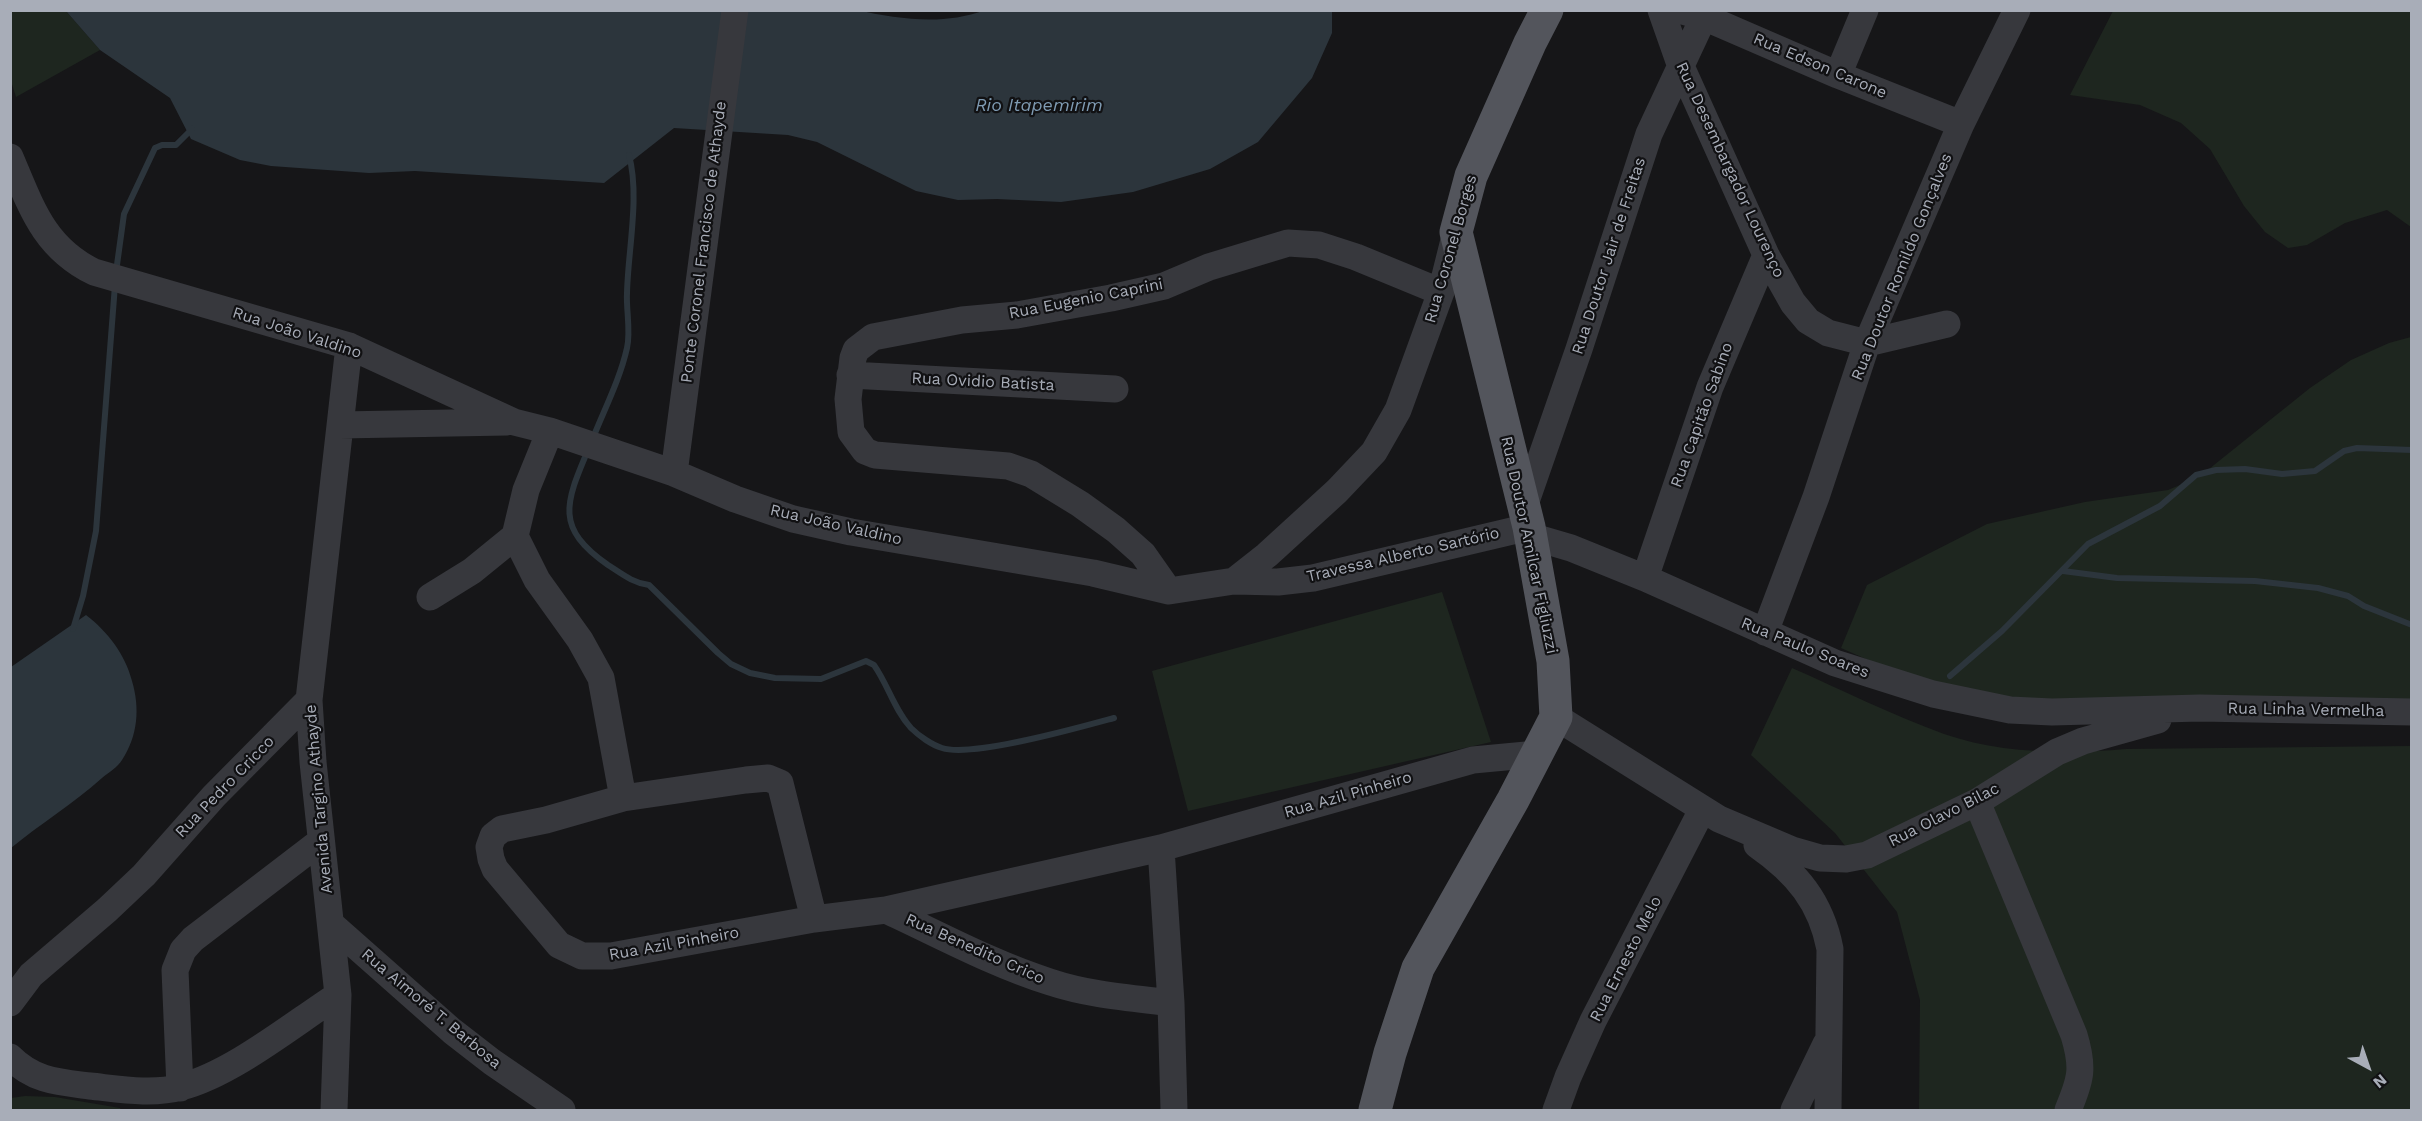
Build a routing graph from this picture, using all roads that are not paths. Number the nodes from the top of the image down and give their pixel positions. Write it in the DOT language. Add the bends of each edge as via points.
graph roads {
  1 [pos="735,10"];
  2 [pos="1547,10"];
  3 [pos="1661,10"];
  4 [pos="1865,10"];
  5 [pos="2017,10"];
  6 [pos="1696,13"];
  7 [pos="1680,64"];
  8 [pos="1838,75"];
  9 [pos="1961,124"];
  10 [pos="10,157"];
  11 [pos="1456,232"];
  12 [pos="1766,255"];
  13 [pos="1441,292"];
  14 [pos="1947,324"];
  15 [pos="1867,343"];
  16 [pos="348,346"];
  17 [pos="850,375"];
  18 [pos="1115,388"];
  19 [pos="514,422"];
  20 [pos="340,425"];
  21 [pos="550,431"];
  22 [pos="674,473"];
  23 [pos="1528,523"];
  24 [pos="515,536"];
  25 [pos="1645,578"];
  26 [pos="1234,581"];
  27 [pos="1168,591"];
  28 [pos="430,597"];
  29 [pos="1765,632"];
  30 [pos="309,700"];
  31 [pos="2199,708"];
  32 [pos="2412,712"];
  33 [pos="1556,717"];
  34 [pos="1537,754"];
  35 [pos="623,798"];
  36 [pos="1977,802"];
  37 [pos="1711,815"];
  38 [pos="321,841"];
  39 [pos="1161,848"];
  40 [pos="886,910"];
  41 [pos="814,919"];
  42 [pos="331,924"];
  43 [pos="338,995"];
  44 [pos="10,1003"];
  45 [pos="1171,1003"];
  46 [pos="1829,1034"];
  47 [pos="10,1057"];
  48 [pos="180,1088"];
  49 [pos="334,1110"];
  50 [pos="562,1110"];
  51 [pos="1174,1110"];
  52 [pos="1375,1110"];
  53 [pos="1556,1110"];
  54 [pos="1794,1110"];
  55 [pos="1828,1110"];
  56 [pos="2068,1110"];
  1 -- 22 [label="street, Ponte Coronel Francisco de Athayde"];
  2 -- 11 [label="main road, Rua Coronel Borges" via="1471,176"];
  3 -- 7 [label="street, Rua Desembargador Lourenço"];
  4 -- 8 [label="street"];
  5 -- 9 [label="street, Rua Doutor Romildo Gonçalves"];
  6 -- 7 [label="street, Rua Doutor Jair de Freitas"];
  6 -- 8 [label="street, Rua Edson Carone"];
  7 -- 12 [label="street, Rua Desembargador Lourenço"];
  7 -- 23 [label="street, Rua Doutor Jair de Freitas" via="1649,134"];
  8 -- 9 [label="street, Rua Edson Carone"];
  9 -- 15 [label="street, Rua Doutor Romildo Gonçalves"];
  10 -- 16 [label="street, Rua João Valdino" via="45,233 74,262 103,275"];
  11 -- 13 [label="street, Rua Coronel Borges"];
  11 -- 23 [label="main road, Rua Doutor Amilcar Figliuzzi"];
  12 -- 15 [label="street, Rua Desembargador Lourenço" via="1808,321 1828,333"];
  12 -- 25 [label="street, Rua Capitão Sabino" via="1710,387"];
  13 -- 17 [label="street, Rua Eugenio Caprini" via="1329,248 1288,243 1209,267 1164,286 1017,315 962,320 873,337 856,350"];
  13 -- 26 [label="street, Rua Coronel Borges" via="1398,410 1374,452 1337,491"];
  14 -- 15 [label="street, Rua Desembargador Lourenço"];
  15 -- 29 [label="street, Rua Doutor Romildo Gonçalves" via="1816,497"];
  16 -- 19 [label="street, Rua João Valdino"];
  16 -- 20 [label="street, Avenida Targino Athayde"];
  17 -- 18 [label="street, Rua Ovidio Batista"];
  17 -- 27 [label="street, Rua Eugenio Caprini" via="851,432 865,450 874,455 1008,466 1031,474 1116,530 1143,554"];
  19 -- 20 [label="street, Rua João Valdino"];
  19 -- 21 [label="street, Rua João Valdino"];
  20 -- 30 [label="street, Avenida Targino Athayde"];
  21 -- 22 [label="street, Rua João Valdino"];
  21 -- 24 [label="street" via="526,490"];
  22 -- 27 [label="street, Rua João Valdino" via="793,519 1093,573"];
  23 -- 25 [label="street, Rua Paulo Soares" via="1571,548"];
  23 -- 26 [label="street, Travessa Alberto Sartório" via="1312,578"];
  23 -- 33 [label="main road, Rua Doutor Amilcar Figliuzzi" via="1553,661"];
  24 -- 28 [label="street" via="472,571"];
  24 -- 35 [label="street" via="537,579 601,678"];
  25 -- 29 [label="street, Rua Paulo Soares"];
  26 -- 27 [label="street, Rua Coronel Borges"];
  29 -- 31 [label="street, Rua Paulo Soares" via="1865,674 1933,694 2010,710"];
  30 -- 38 [label="street, Avenida Targino Athayde"];
  30 -- 44 [label="street, Rua Pedro Cricco" via="214,796 144,875 31,975"];
  31 -- 32 [label="street, Rua Linha Vermelha"];
  31 -- 36 [label="street, Rua Olavo Bilac" via="2066,748"];
  33 -- 34 [label="main road"];
  33 -- 37 [label="street, Rua Olavo Bilac"];
  34 -- 39 [label="street, Rua Azil Pinheiro" via="1473,760"];
  34 -- 52 [label="main road" via="1418,968"];
  35 -- 41 [label="street" via="774,779 780,783"];
  35 -- 41 [label="street, Rua Azil Pinheiro" via="502,829 493,836 489,847 495,869 559,945 582,956 611,956"];
  36 -- 37 [label="street, Rua Olavo Bilac" via="1867,855 1846,859 1820,858 1792,850"];
  36 -- 56 [label="street" via="2074,1035 2081,1060 2078,1085"];
  37 -- 46 [label="street, Rua Olavo Bilac" via="1790,871 1812,898 1825,924 1830,949"];
  37 -- 53 [label="street, Rua Ernesto Melo" via="1593,1021"];
  38 -- 42 [label="street, Avenida Targino Athayde"];
  38 -- 48 [label="street" via="183,950 175,970"];
  39 -- 40 [label="street, Rua Azil Pinheiro"];
  39 -- 45 [label="street"];
  40 -- 41 [label="street, Rua Azil Pinheiro"];
  40 -- 45 [label="street, Rua Benedito Crico" via="1051,983"];
  42 -- 43 [label="street, Avenida Targino Athayde"];
  42 -- 50 [label="street, Rua Aimoré T. Barbosa" via="452,1031"];
  43 -- 48 [label="street" via="214,1075"];
  43 -- 49 [label="street, Avenida Targino Athayde"];
  45 -- 51 [label="street"];
  46 -- 54 [label="street"];
  46 -- 55 [label="street, Rua Olavo Bilac"];
  47 -- 48 [label="street" via="36,1076 60,1082 142,1090"];
}
